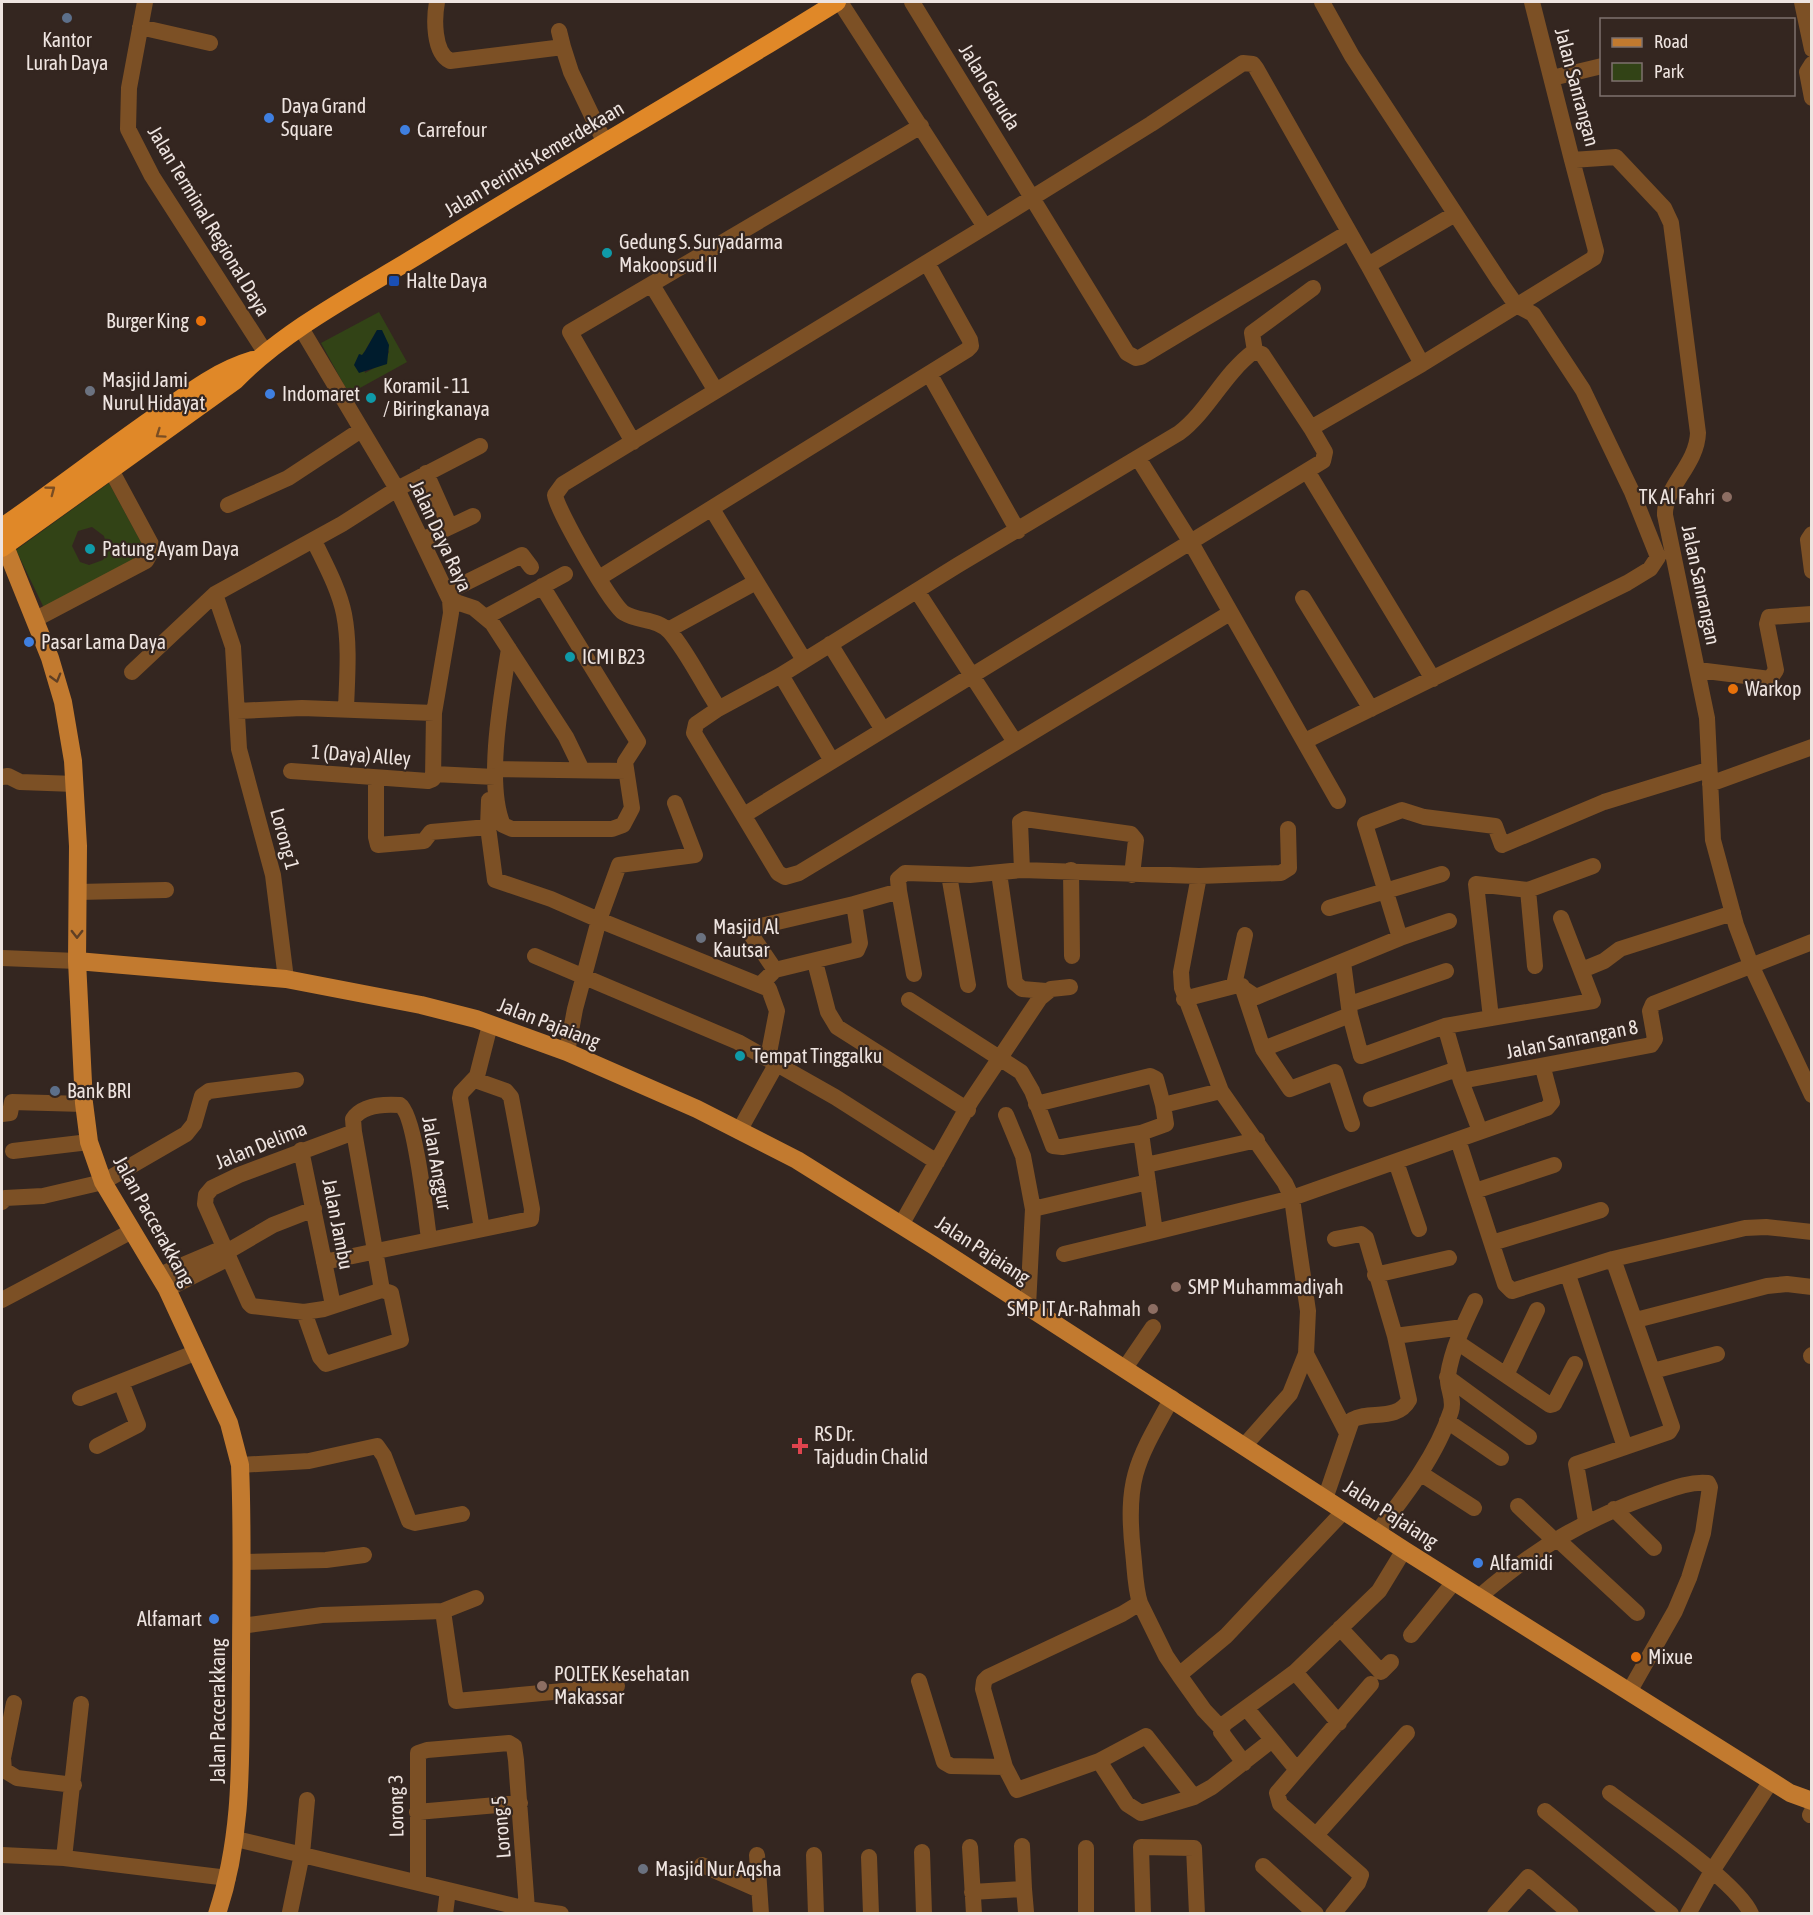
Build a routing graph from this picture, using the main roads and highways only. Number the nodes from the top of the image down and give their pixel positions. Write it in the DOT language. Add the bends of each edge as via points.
graph roads {
  1 [pos="839,2"];
  2 [pos="260,356"];
  3 [pos="4,534"];
  4 [pos="77,961"];
  5 [pos="1811,1811"];
  6 [pos="217,1914"];
  1 -- 2 [label="highway, Jalan Perintis Kemerdekaan" via="450,235"];
  2 -- 3 [label="highway, Jalan Perintis Kemerdekaan, one-way" via="235,381 110,468"];
  3 -- 2 [label="highway, Jalan Perintis Kemerdekaan, one-way" via="82,467 227,368"];
  3 -- 4 [label="main road, Jalan Paccerakkang, one-way" via="63,702 75,784"];
  4 -- 5 [label="main road, Jalan Pajaiang" via="286,979 421,1005 567,1052 697,1109 797,1160 902,1225 1454,1582 1790,1793"];
  4 -- 6 [label="main road, Jalan Paccerakkang" via="89,1142 103,1182 163,1282 197,1352 229,1423 240,1465 242,1737 236,1839"];
}
